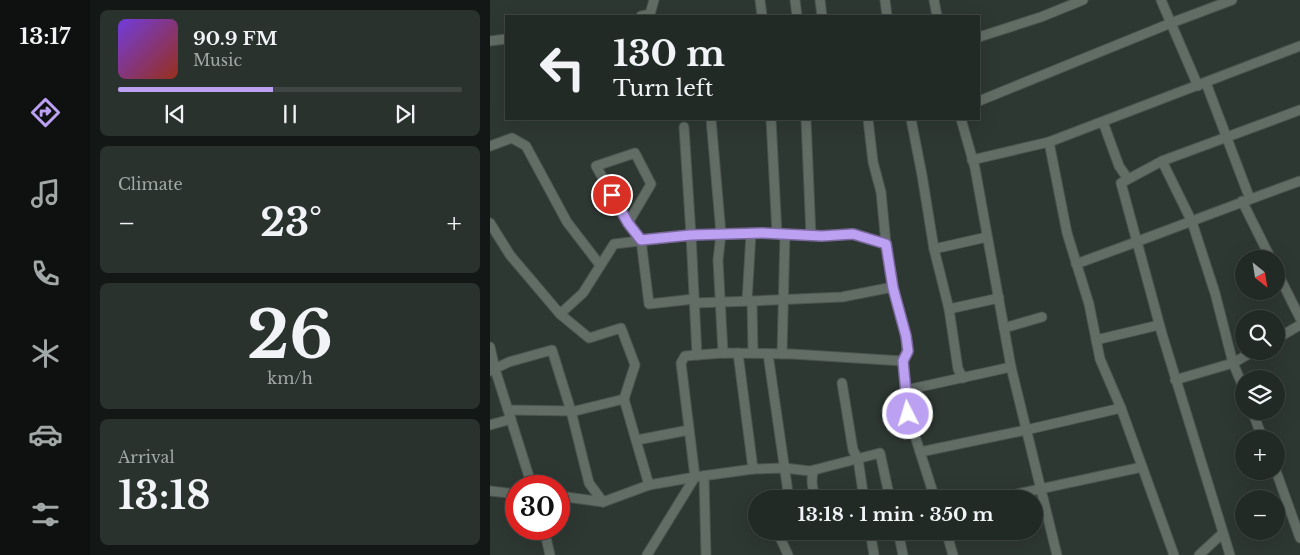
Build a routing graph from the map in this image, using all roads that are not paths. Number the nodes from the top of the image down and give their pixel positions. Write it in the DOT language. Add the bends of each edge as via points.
graph roads {
  1 [pos="654,0"];
  2 [pos="760,0"];
  3 [pos="794,0"];
  4 [pos="820,0"];
  5 [pos="884,0"];
  6 [pos="934,0"];
  7 [pos="1082,0"];
  8 [pos="1161,0"];
  9 [pos="1232,0"];
  10 [pos="646,15"];
  11 [pos="762,15"];
  12 [pos="797,15"];
  13 [pos="822,15"];
  14 [pos="887,15"];
  15 [pos="937,15"];
  16 [pos="1171,23"];
  17 [pos="980,37"];
  18 [pos="505,39"];
  19 [pos="490,41"];
  20 [pos="1300,46"];
  21 [pos="1202,85"];
  22 [pos="980,101"];
  23 [pos="1300,110"];
  24 [pos="711,120"];
  25 [pos="771,120"];
  26 [pos="806,120"];
  27 [pos="868,120"];
  28 [pos="912,120"];
  29 [pos="961,120"];
  30 [pos="1103,122"];
  31 [pos="684,127"];
  32 [pos="1226,137"];
  33 [pos="1049,142"];
  34 [pos="490,146"];
  35 [pos="972,160"];
  36 [pos="1162,161"];
  37 [pos="1128,179"];
  38 [pos="1300,181"];
  39 [pos="1246,200"];
  40 [pos="1192,222"];
  41 [pos="490,223"];
  42 [pos="628,223"];
  43 [pos="752,233"];
  44 [pos="721,234"];
  45 [pos="781,234"];
  46 [pos="691,235"];
  47 [pos="811,236"];
  48 [pos="987,237"];
  49 [pos="641,240"];
  50 [pos="1137,242"];
  51 [pos="886,244"];
  52 [pos="934,249"];
  53 [pos="1266,250"];
  54 [pos="1076,264"];
  55 [pos="600,265"];
  56 [pos="893,288"];
  57 [pos="1285,288"];
  58 [pos="999,298"];
  59 [pos="784,300"];
  60 [pos="694,301"];
  61 [pos="750,301"];
  62 [pos="720,302"];
  63 [pos="949,309"];
  64 [pos="560,314"];
  65 [pos="1042,317"];
  66 [pos="1300,318"];
  67 [pos="1159,325"];
  68 [pos="1300,325"];
  69 [pos="1004,328"];
  70 [pos="1285,334"];
  71 [pos="1096,340"];
  72 [pos="490,347"];
  73 [pos="723,353"];
  74 [pos="738,353"];
  75 [pos="753,353"];
  76 [pos="768,354"];
  77 [pos="782,354"];
  78 [pos="697,355"];
  79 [pos="1238,360"];
  80 [pos="903,361"];
  81 [pos="1233,363"];
  82 [pos="1011,367"];
  83 [pos="493,370"];
  84 [pos="1236,370"];
  85 [pos="963,378"];
  86 [pos="1176,380"];
  87 [pos="842,383"];
  88 [pos="906,390"];
  89 [pos="624,399"];
  90 [pos="1121,408"];
  91 [pos="508,410"];
  92 [pos="571,411"];
  93 [pos="512,419"];
  94 [pos="490,425"];
  95 [pos="689,430"];
  96 [pos="1026,430"];
  97 [pos="637,440"];
  98 [pos="920,452"];
  99 [pos="858,459"];
  100 [pos="1142,467"];
  101 [pos="784,468"];
  102 [pos="753,469"];
  103 [pos="814,470"];
  104 [pos="529,475"];
  105 [pos="700,477"];
  106 [pos="1279,480"];
  107 [pos="649,485"];
  108 [pos="1040,488"];
  109 [pos="788,490"];
  110 [pos="814,490"];
  111 [pos="863,490"];
  112 [pos="888,490"];
  113 [pos="932,490"];
  114 [pos="1032,490"];
  115 [pos="490,492"];
  116 [pos="505,493"];
  117 [pos="570,498"];
  118 [pos="603,502"];
  119 [pos="1223,533"];
  120 [pos="1300,538"];
  121 [pos="547,540"];
  122 [pos="781,540"];
  123 [pos="872,540"];
  124 [pos="900,540"];
  125 [pos="949,540"];
  126 [pos="550,555"];
  127 [pos="646,555"];
  128 [pos="706,555"];
  129 [pos="788,555"];
  130 [pos="874,555"];
  131 [pos="903,555"];
  132 [pos="953,555"];
  133 [pos="1057,555"];
  134 [pos="1174,555"];
  135 [pos="1199,555"];
  136 [pos="1230,555"];
  1 -- 10 [label="street" via="650,14"];
  2 -- 11 [label="street"];
  3 -- 12 [label="street"];
  4 -- 13 [label="street"];
  5 -- 14 [label="street"];
  6 -- 15 [label="street"];
  7 -- 17 [label="street"];
  8 -- 16 [label="street"];
  9 -- 16 [label="street"];
  16 -- 21 [label="street"];
  16 -- 22 [label="street"];
  18 -- 19 [label="street"];
  20 -- 21 [label="street"];
  21 -- 30 [label="street"];
  21 -- 32 [label="street"];
  23 -- 32 [label="street"];
  24 -- 44 [label="street"];
  25 -- 45 [label="street"];
  26 -- 47 [label="street"];
  27 -- 51 [label="street"];
  28 -- 52 [label="street"];
  29 -- 35 [label="street"];
  30 -- 33 [label="street"];
  30 -- 37 [label="street" via="1119,166"];
  31 -- 46 [label="street"];
  32 -- 36 [label="street"];
  32 -- 39 [label="street"];
  33 -- 35 [label="street"];
  33 -- 54 [label="street" via="1066,233"];
  34 -- 55 [label="street" via="512,138 526,146 567,222"];
  35 -- 48 [label="street"];
  36 -- 37 [label="street"];
  36 -- 40 [label="street"];
  37 -- 50 [label="street" via="1121,183"];
  38 -- 39 [label="street"];
  39 -- 40 [label="street"];
  39 -- 53 [label="street"];
  40 -- 50 [label="street"];
  40 -- 81 [label="street"];
  41 -- 64 [label="street" via="510,255"];
  42 -- 42 [label="street" via="596,166 635,153 651,184"];
  42 -- 49 [label="street"];
  43 -- 44 [label="street"];
  43 -- 45 [label="street"];
  43 -- 61 [label="street"];
  44 -- 46 [label="street"];
  44 -- 62 [label="street" via="718,260"];
  45 -- 47 [label="street"];
  45 -- 59 [label="street"];
  46 -- 49 [label="street"];
  46 -- 60 [label="street"];
  47 -- 51 [label="street" via="853,234"];
  48 -- 52 [label="street"];
  48 -- 58 [label="street"];
  49 -- 55 [label="street" via="614,244"];
  49 -- 60 [label="street" via="650,304"];
  50 -- 54 [label="street"];
  50 -- 67 [label="street"];
  51 -- 56 [label="street"];
  52 -- 63 [label="street"];
  54 -- 71 [label="street"];
  55 -- 64 [label="street" via="582,293"];
  56 -- 59 [label="street" via="842,297"];
  56 -- 80 [label="street" via="906,336 908,351"];
  57 -- 66 [label="street"];
  58 -- 63 [label="street"];
  58 -- 69 [label="street"];
  59 -- 61 [label="street"];
  59 -- 77 [label="street"];
  60 -- 62 [label="street"];
  60 -- 78 [label="street"];
  61 -- 62 [label="street"];
  61 -- 75 [label="street"];
  62 -- 73 [label="street"];
  63 -- 85 [label="street" via="958,369"];
  64 -- 89 [label="street" via="589,338 622,328 636,365"];
  65 -- 69 [label="street"];
  67 -- 71 [label="street"];
  67 -- 86 [label="street"];
  68 -- 70 [label="street"];
  69 -- 82 [label="street"];
  71 -- 90 [label="street" via="1100,359"];
  72 -- 83 [label="street"];
  73 -- 74 [label="street"];
  73 -- 78 [label="street"];
  74 -- 75 [label="street"];
  74 -- 102 [label="street"];
  75 -- 76 [label="street"];
  76 -- 77 [label="street"];
  76 -- 101 [label="street"];
  77 -- 80 [label="street"];
  78 -- 95 [label="street" via="685,356 681,363"];
  79 -- 81 [label="street"];
  80 -- 88 [label="street"];
  81 -- 84 [label="street"];
  81 -- 86 [label="street"];
  82 -- 85 [label="street"];
  82 -- 96 [label="street"];
  83 -- 91 [label="street"];
  83 -- 92 [label="street" via="552,350"];
  85 -- 88 [label="street"];
  86 -- 119 [label="street"];
  87 -- 99 [label="street" via="853,450"];
  88 -- 98 [label="street" via="908,414"];
  89 -- 92 [label="street"];
  89 -- 97 [label="street"];
  90 -- 96 [label="street"];
  90 -- 100 [label="street"];
  91 -- 92 [label="street"];
  91 -- 93 [label="street"];
  92 -- 118 [label="street" via="590,483"];
  93 -- 94 [label="street"];
  93 -- 104 [label="street"];
  95 -- 97 [label="street"];
  95 -- 105 [label="street"];
  96 -- 98 [label="street"];
  96 -- 108 [label="street"];
  97 -- 107 [label="street"];
  98 -- 113 [label="street"];
  99 -- 103 [label="street"];
  99 -- 111 [label="street"];
  99 -- 112 [label="street" via="880,453"];
  100 -- 108 [label="street"];
  100 -- 134 [label="street"];
  101 -- 102 [label="street"];
  101 -- 103 [label="street"];
  101 -- 109 [label="street"];
  102 -- 105 [label="street"];
  103 -- 110 [label="street" via="811,476"];
  105 -- 107 [label="street"];
  105 -- 127 [label="street"];
  105 -- 128 [label="street"];
  106 -- 120 [label="street"];
  107 -- 118 [label="street"];
  108 -- 114 [label="street"];
  108 -- 133 [label="street"];
  115 -- 116 [label="street"];
  117 -- 118 [label="street"];
  119 -- 135 [label="street"];
  119 -- 136 [label="street"];
  121 -- 126 [label="street"];
  122 -- 129 [label="street"];
  123 -- 130 [label="street"];
  124 -- 131 [label="street"];
  125 -- 132 [label="street"];
}
